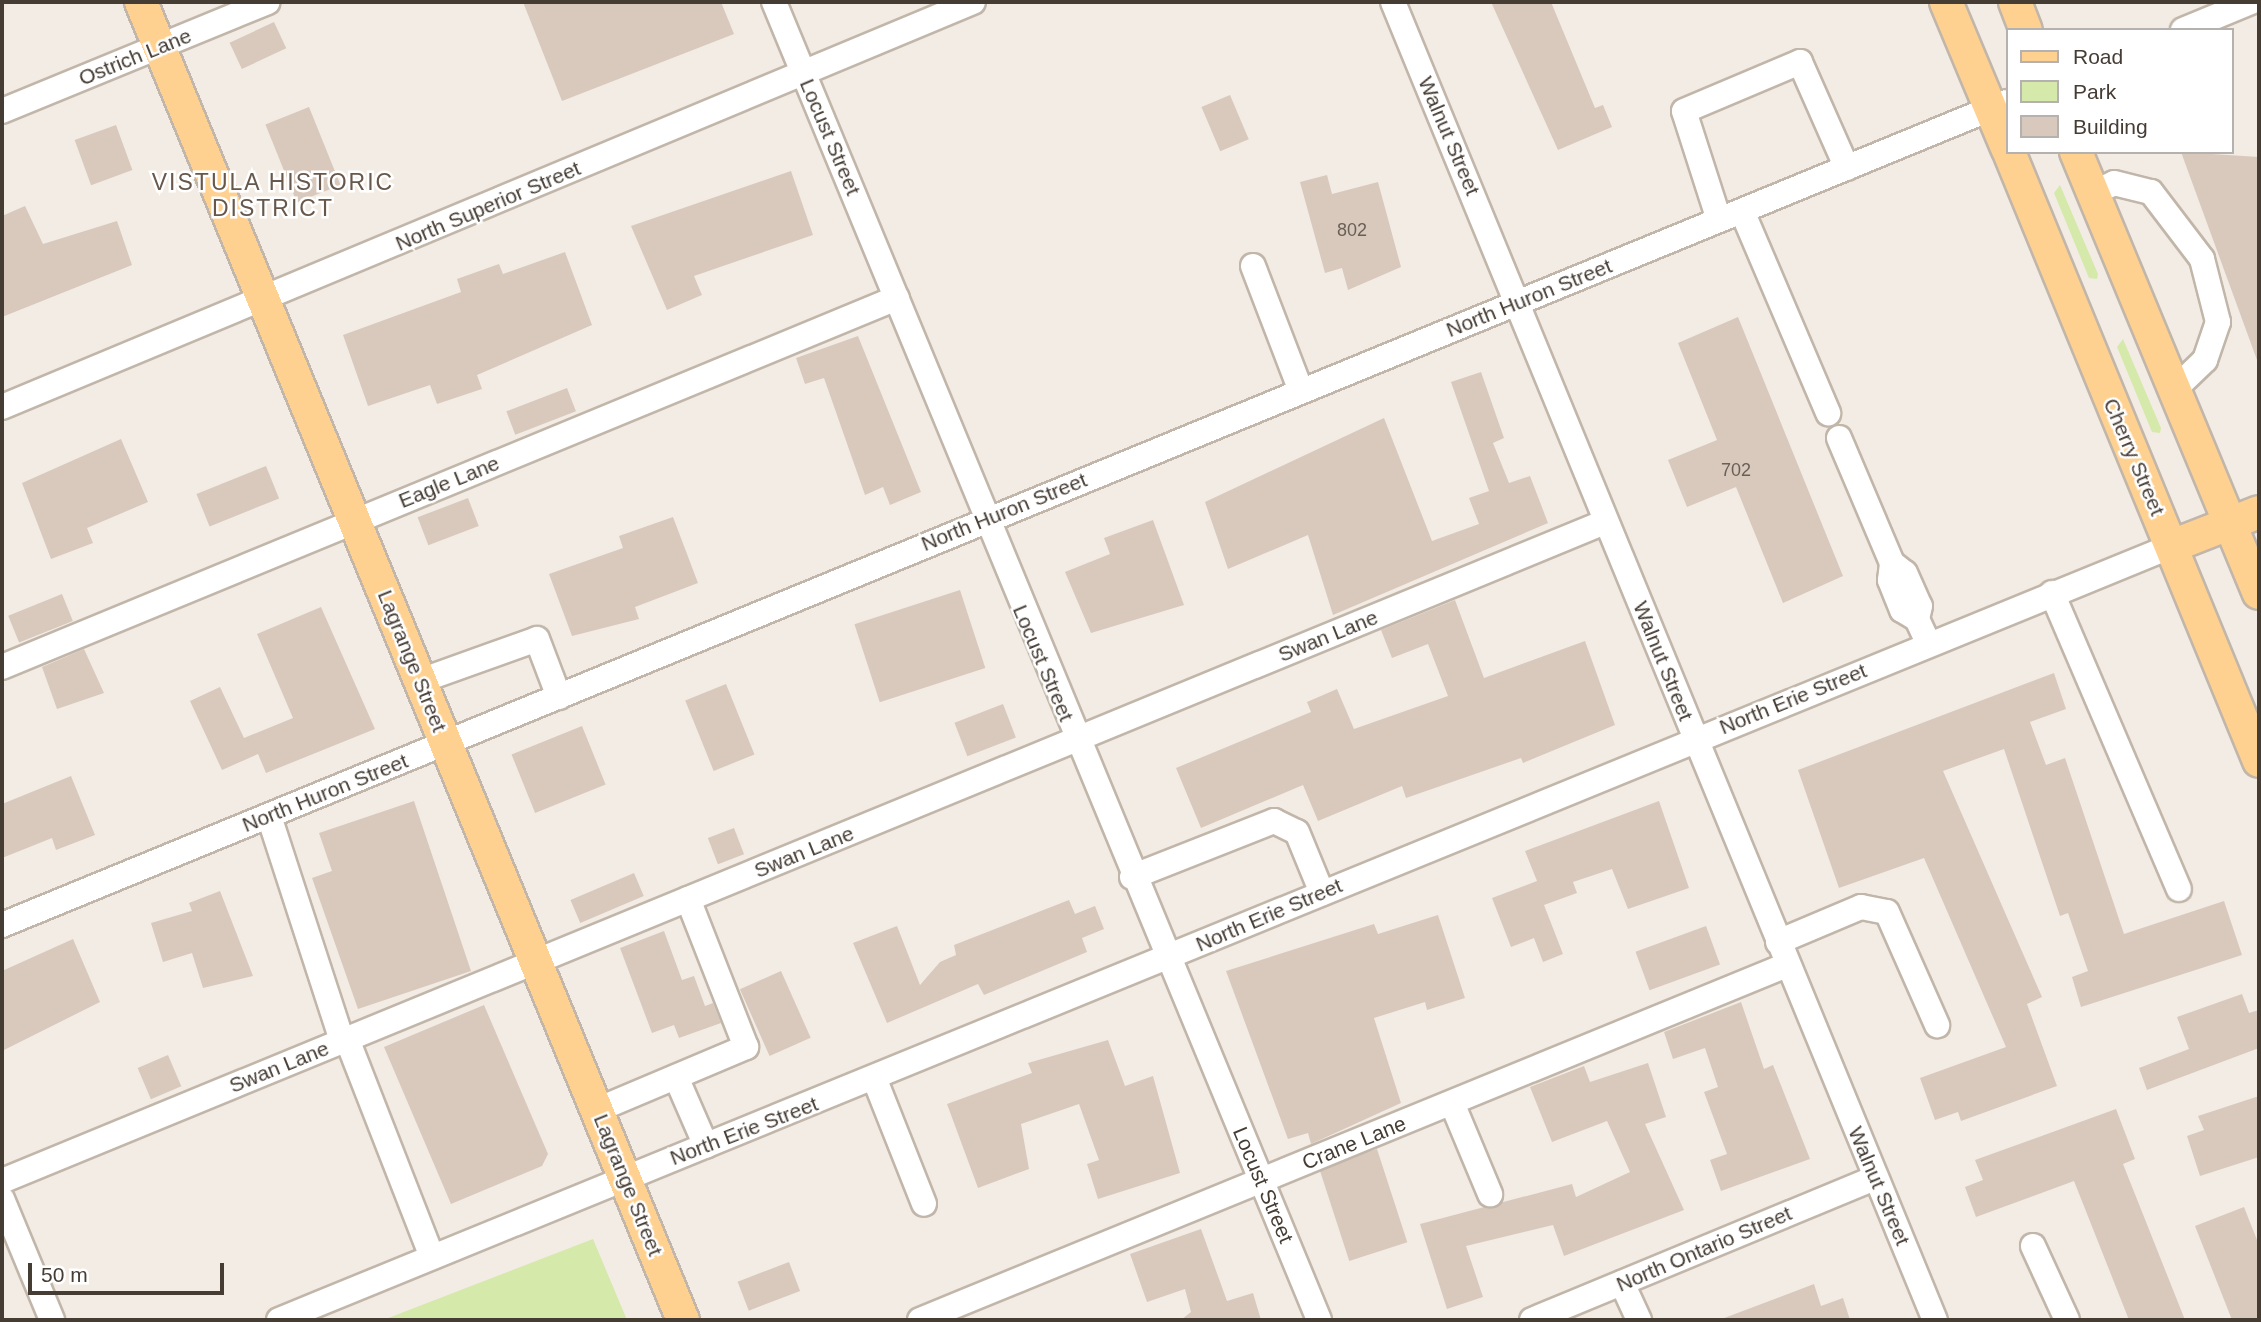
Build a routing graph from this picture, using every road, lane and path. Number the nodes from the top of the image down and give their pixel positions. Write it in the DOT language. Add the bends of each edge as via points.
graph roads {
  1 [pos="141,2"];
  2 [pos="268,2"];
  3 [pos="774,2"];
  4 [pos="973,2"];
  5 [pos="1393,2"];
  6 [pos="1946,2"];
  7 [pos="2015,2"];
  8 [pos="2251,2"];
  9 [pos="2025,28"];
  10 [pos="2188,28"];
  11 [pos="159,47"];
  12 [pos="803,73"];
  13 [pos="1999,106"];
  14 [pos="2,111"];
  15 [pos="2006,140"];
  16 [pos="2010,154"];
  17 [pos="2077,154"];
  18 [pos="1847,167"];
  19 [pos="2093,193"];
  20 [pos="1742,211"];
  21 [pos="1719,220"];
  22 [pos="1253,265"];
  23 [pos="897,298"];
  24 [pos="263,300"];
  25 [pos="1519,302"];
  26 [pos="2175,389"];
  27 [pos="1301,391"];
  28 [pos="2,407"];
  29 [pos="1828,413"];
  30 [pos="1839,438"];
  31 [pos="2245,518"];
  32 [pos="984,520"];
  33 [pos="354,522"];
  34 [pos="1605,522"];
  35 [pos="2172,546"];
  36 [pos="2052,593"];
  37 [pos="2259,593"];
  38 [pos="1928,643"];
  39 [pos="2,667"];
  40 [pos="420,681"];
  41 [pos="559,697"];
  42 [pos="1695,738"];
  43 [pos="1075,741"];
  44 [pos="446,744"];
  45 [pos="2259,761"];
  46 [pos="270,816"];
  47 [pos="1132,877"];
  48 [pos="2179,889"];
  49 [pos="1322,893"];
  50 [pos="688,900"];
  51 [pos="2,925"];
  52 [pos="1778,942"];
  53 [pos="1166,958"];
  54 [pos="536,962"];
  55 [pos="1787,965"];
  56 [pos="1937,1025"];
  57 [pos="344,1040"];
  58 [pos="676,1077"];
  59 [pos="875,1080"];
  60 [pos="1452,1102"];
  61 [pos="597,1110"];
  62 [pos="706,1146"];
  63 [pos="624,1177"];
  64 [pos="1875,1178"];
  65 [pos="1262,1180"];
  66 [pos="2,1181"];
  67 [pos="1490,1194"];
  68 [pos="2,1199"];
  69 [pos="924,1204"];
  70 [pos="2033,1246"];
  71 [pos="432,1257"];
  72 [pos="1622,1283"];
  73 [pos="52,1320"];
  74 [pos="279,1320"];
  75 [pos="683,1320"];
  76 [pos="920,1320"];
  77 [pos="1319,1320"];
  78 [pos="1532,1320"];
  79 [pos="1639,1320"];
  80 [pos="1935,1320"];
  81 [pos="2067,1320"];
  1 -- 11 [label="main road, Lagrange Street"];
  2 -- 11 [label="street, Ostrich Lane"];
  3 -- 12 [label="street, Locust Street"];
  4 -- 12 [label="street, North Superior Street"];
  5 -- 25 [label="street, Walnut Street"];
  6 -- 13 [label="main road, Cherry Street"];
  7 -- 9 [label="main road"];
  8 -- 10 [label="street"];
  11 -- 14 [label="street, Ostrich Lane"];
  11 -- 24 [label="main road, Lagrange Street"];
  12 -- 23 [label="street, Locust Street"];
  12 -- 24 [label="street, North Superior Street"];
  13 -- 15 [label="main road, Cherry Street"];
  13 -- 18 [label="street, North Huron Street"];
  16 -- 35 [label="main road, Cherry Street"];
  17 -- 19 [label="main road"];
  18 -- 20 [label="street, North Huron Street"];
  18 -- 21 [label="street" via="1800,62 1684,111"];
  19 -- 26 [label="main road"];
  19 -- 26 [label="street" via="2115,183 2151,192 2202,259 2218,322 2205,360"];
  20 -- 21 [label="street, North Huron Street"];
  20 -- 29 [label="street"];
  21 -- 25 [label="street, North Huron Street"];
  22 -- 27 [label="street"];
  23 -- 32 [label="street, Locust Street"];
  23 -- 33 [label="street, Eagle Lane"];
  24 -- 28 [label="street, North Superior Street"];
  24 -- 33 [label="main road, Lagrange Street"];
  25 -- 27 [label="street, North Huron Street"];
  25 -- 34 [label="street, Walnut Street"];
  26 -- 31 [label="main road"];
  27 -- 32 [label="street, North Huron Street"];
  30 -- 38 [label="street" via="1892,563 1905,573 1920,606 1917,620"];
  31 -- 35 [label="main road, North Erie Street"];
  31 -- 37 [label="main road"];
  32 -- 41 [label="street, North Huron Street"];
  32 -- 43 [label="street, Locust Street"];
  33 -- 39 [label="street, Eagle Lane"];
  33 -- 40 [label="main road, Lagrange Street"];
  34 -- 42 [label="street, Walnut Street"];
  34 -- 43 [label="street, Swan Lane"];
  35 -- 36 [label="street, North Erie Street"];
  35 -- 45 [label="main road, Cherry Street"];
  36 -- 38 [label="street, North Erie Street"];
  36 -- 48 [label="street"];
  38 -- 42 [label="street, North Erie Street"];
  40 -- 41 [label="street" via="537,639"];
  40 -- 44 [label="main road, Lagrange Street"];
  41 -- 44 [label="street, North Huron Street"];
  42 -- 49 [label="street, North Erie Street"];
  42 -- 52 [label="street, Walnut Street"];
  43 -- 47 [label="street, Locust Street"];
  43 -- 50 [label="street, Swan Lane"];
  44 -- 46 [label="street, North Huron Street"];
  44 -- 54 [label="main road, Lagrange Street"];
  46 -- 51 [label="street, North Huron Street"];
  46 -- 57 [label="street"];
  47 -- 49 [label="street" via="1274,821 1297,832"];
  47 -- 53 [label="street, Locust Street"];
  49 -- 53 [label="street, North Erie Street"];
  50 -- 54 [label="street, Swan Lane"];
  50 -- 58 [label="street" via="746,1047"];
  52 -- 55 [label="street, Walnut Street"];
  52 -- 56 [label="street" via="1861,908 1887,912"];
  53 -- 59 [label="street, North Erie Street"];
  53 -- 65 [label="street, Locust Street"];
  54 -- 57 [label="street, Swan Lane"];
  54 -- 61 [label="main road, Lagrange Street"];
  55 -- 60 [label="street, Crane Lane"];
  55 -- 64 [label="street, Walnut Street"];
  57 -- 66 [label="street, Swan Lane"];
  57 -- 71 [label="street"];
  58 -- 61 [label="street"];
  58 -- 62 [label="street"];
  59 -- 62 [label="street, North Erie Street"];
  59 -- 69 [label="street"];
  60 -- 65 [label="street, Crane Lane"];
  60 -- 67 [label="street"];
  61 -- 63 [label="main road, Lagrange Street"];
  62 -- 63 [label="street, North Erie Street"];
  63 -- 71 [label="street, North Erie Street"];
  63 -- 75 [label="main road, Lagrange Street"];
  64 -- 72 [label="street, North Ontario Street"];
  64 -- 80 [label="street, Walnut Street"];
  65 -- 76 [label="street, Crane Lane"];
  65 -- 77 [label="street, Locust Street"];
  68 -- 73 [label="street"];
  70 -- 81 [label="street"];
  71 -- 74 [label="street, North Erie Street"];
  72 -- 78 [label="street, North Ontario Street"];
  72 -- 79 [label="street"];
}
